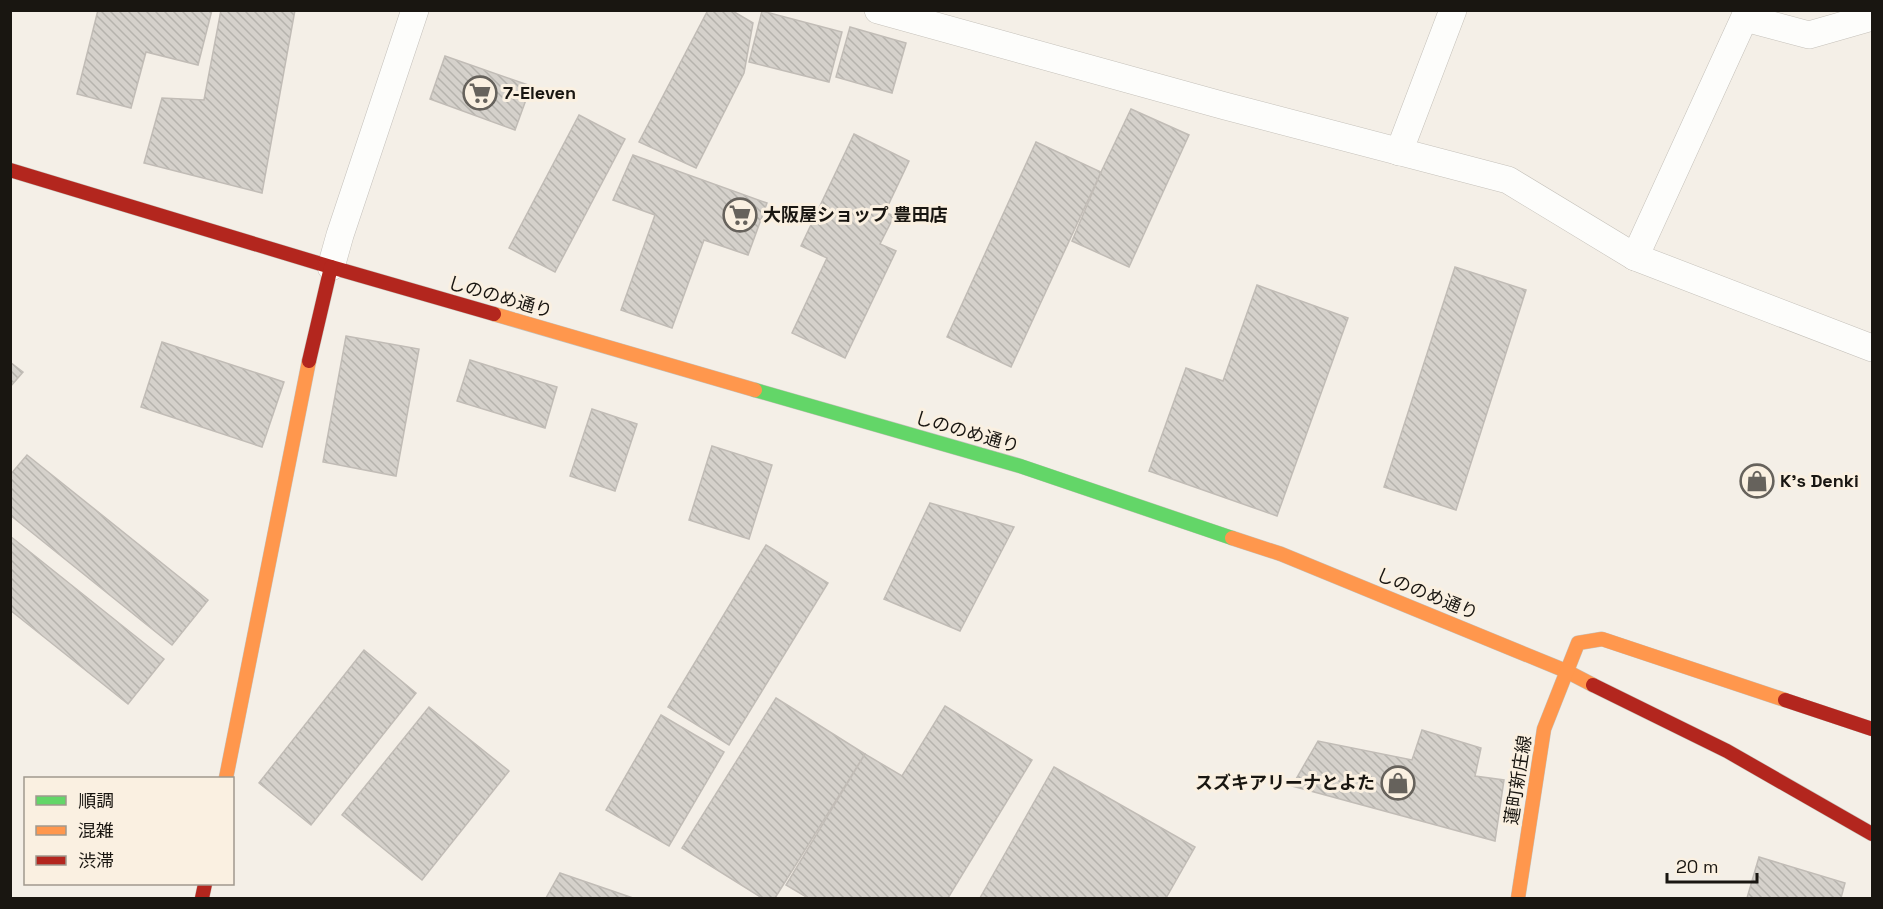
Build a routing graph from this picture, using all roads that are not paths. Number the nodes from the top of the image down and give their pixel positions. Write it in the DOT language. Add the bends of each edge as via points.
graph roads {
  1 [pos="415,10"];
  2 [pos="878,10"];
  3 [pos="1453,10"];
  4 [pos="1747,14"];
  5 [pos="1872,17"];
  6 [pos="1399,152"];
  7 [pos="10,170"];
  8 [pos="1635,257"];
  9 [pos="331,267"];
  10 [pos="1872,348"];
  11 [pos="1566,671"];
  12 [pos="1601,671"];
  13 [pos="1664,674"];
  14 [pos="1719,679"];
  15 [pos="1872,729"];
  16 [pos="226,777"];
  17 [pos="1872,834"];
  18 [pos="1518,898"];
  1 -- 9 [label="street"];
  2 -- 6 [label="street"];
  3 -- 6 [label="street"];
  4 -- 5 [label="street" via="1809,35"];
  4 -- 8 [label="street"];
  6 -- 8 [label="street" via="1508,180"];
  7 -- 9 [label="main road, しののめ通り"];
  8 -- 10 [label="street"];
  9 -- 11 [label="main road, しののめ通り" via="1020,466 1281,554"];
  9 -- 16 [label="main road" via="306,373"];
  11 -- 12 [label="main road"];
  11 -- 14 [label="main road, 蓮町新庄線" via="1578,643 1602,639"];
  11 -- 17 [label="main road, しののめ通り" via="1727,751"];
  11 -- 18 [label="main road, 蓮町新庄線" via="1544,729"];
  13 -- 14 [label="main road"];
  14 -- 15 [label="main road"];
}
